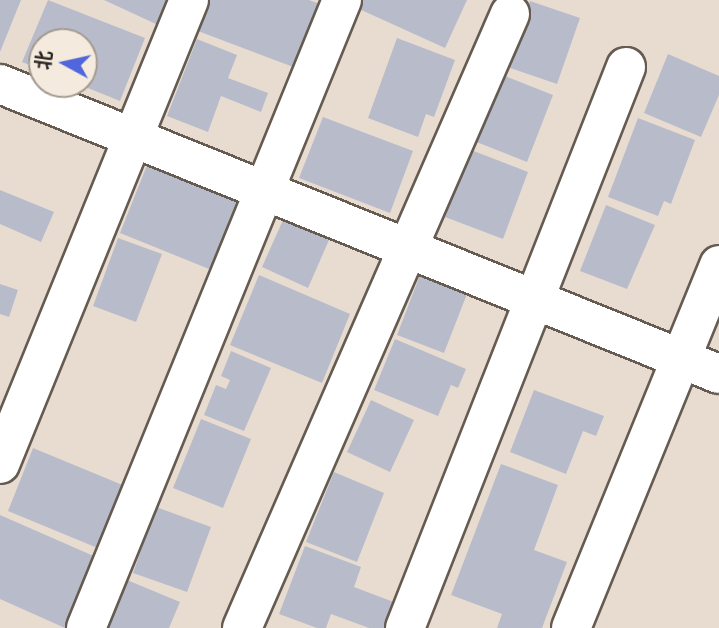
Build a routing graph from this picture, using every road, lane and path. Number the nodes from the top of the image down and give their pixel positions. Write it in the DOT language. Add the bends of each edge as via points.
graph roads {
  1 [pos="189,0"];
  2 [pos="342,0"];
  3 [pos="510,14"];
  4 [pos="626,66"];
  5 [pos="0,85"];
  6 [pos="133,138"];
  7 [pos="262,190"];
  8 [pos="404,247"];
  9 [pos="719,265"];
  10 [pos="537,301"];
  11 [pos="681,359"];
  12 [pos="719,374"];
  13 [pos="0,464"];
  14 [pos="86,628"];
  15 [pos="242,628"];
  16 [pos="405,628"];
  17 [pos="571,628"];
  1 -- 6 [label="street"];
  2 -- 7 [label="street"];
  3 -- 8 [label="street"];
  4 -- 10 [label="street"];
  5 -- 6 [label="street"];
  6 -- 7 [label="street"];
  6 -- 13 [label="street"];
  7 -- 8 [label="street"];
  7 -- 14 [label="street"];
  8 -- 10 [label="street"];
  8 -- 15 [label="street"];
  9 -- 11 [label="street"];
  10 -- 11 [label="street"];
  10 -- 16 [label="street"];
  11 -- 12 [label="street"];
  11 -- 17 [label="street"];
}
